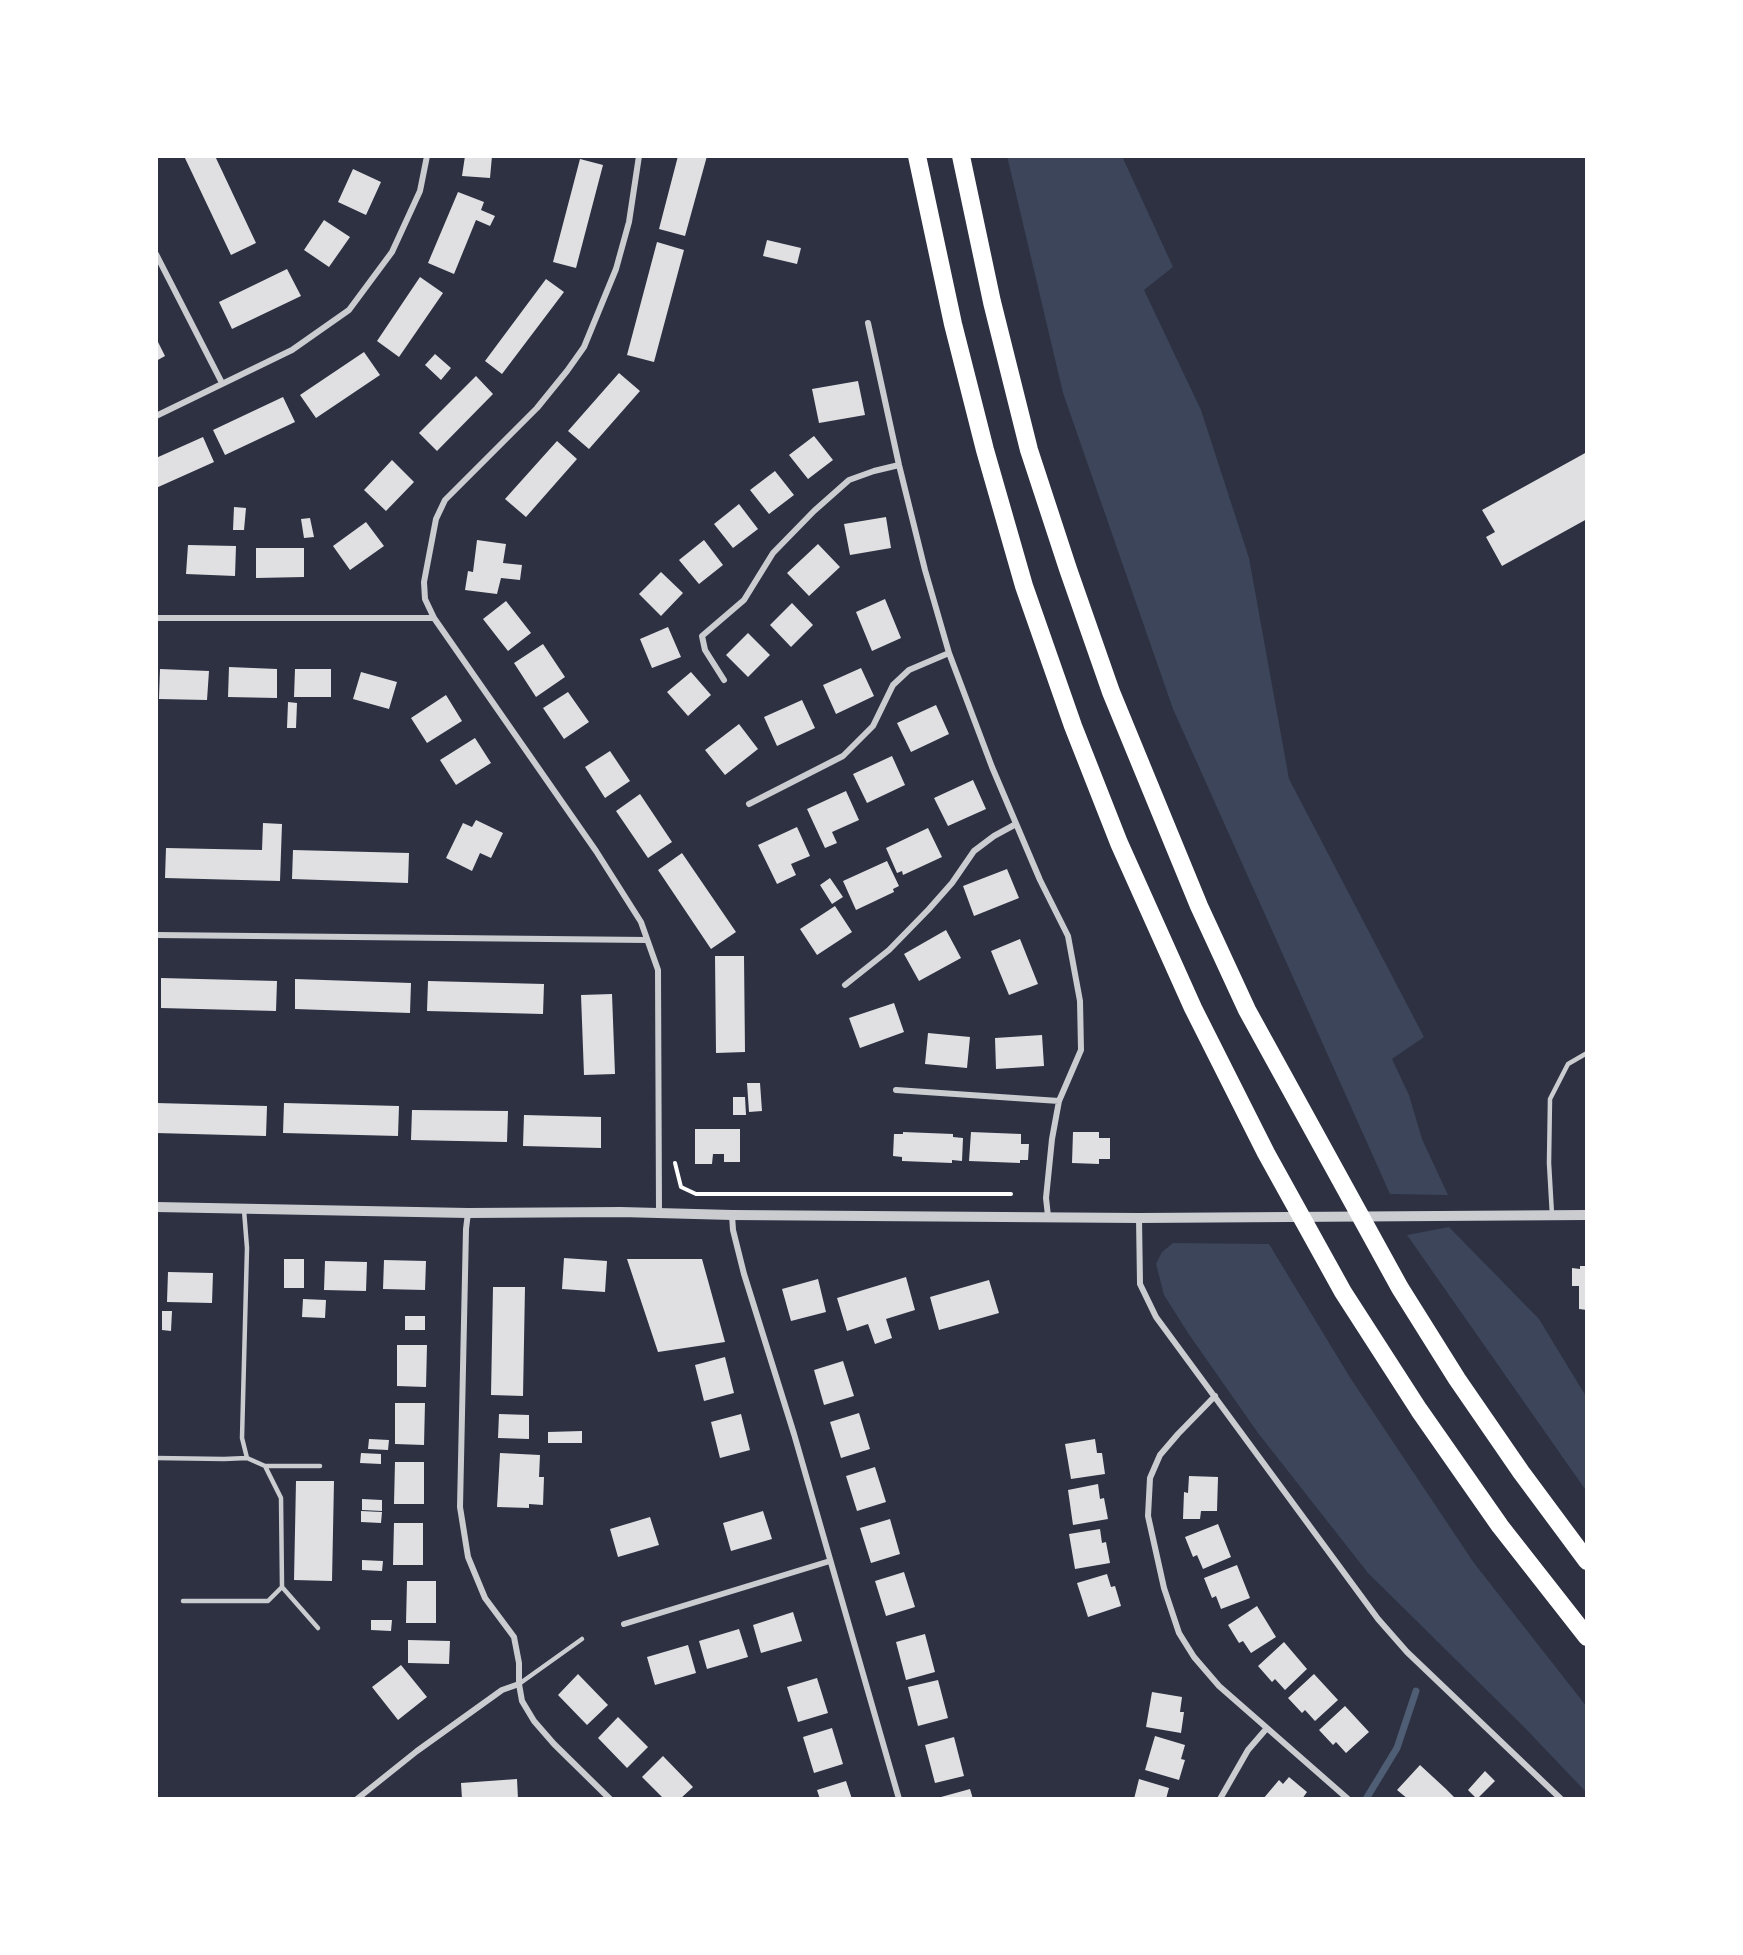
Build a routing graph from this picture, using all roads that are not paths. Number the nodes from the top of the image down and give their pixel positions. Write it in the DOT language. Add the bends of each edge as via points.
graph roads {
  1 [pos="427,156"];
  2 [pos="639,156"];
  3 [pos="917,156"];
  4 [pos="961,156"];
  5 [pos="156,254"];
  6 [pos="868,323"];
  7 [pos="222,383"];
  8 [pos="156,416"];
  9 [pos="899,465"];
  10 [pos="156,618"];
  11 [pos="434,618"];
  12 [pos="949,653"];
  13 [pos="724,680"];
  14 [pos="749,804"];
  15 [pos="1016,824"];
  16 [pos="156,935"];
  17 [pos="647,940"];
  18 [pos="845,985"];
  19 [pos="1587,1053"];
  20 [pos="896,1090"];
  21 [pos="1059,1101"];
  22 [pos="156,1207"];
  23 [pos="244,1210"];
  24 [pos="468,1213"];
  25 [pos="659,1213"];
  26 [pos="732,1215"];
  27 [pos="1552,1215"];
  28 [pos="1587,1215"];
  29 [pos="1048,1216"];
  30 [pos="1139,1218"];
  31 [pos="1215,1396"];
  32 [pos="156,1458"];
  33 [pos="247,1458"];
  34 [pos="265,1466"];
  35 [pos="320,1466"];
  36 [pos="830,1561"];
  37 [pos="1587,1562"];
  38 [pos="282,1587"];
  39 [pos="183,1601"];
  40 [pos="624,1624"];
  41 [pos="318,1628"];
  42 [pos="1587,1637"];
  43 [pos="582,1639"];
  44 [pos="519,1684"];
  45 [pos="1267,1728"];
  46 [pos="357,1799"];
  47 [pos="610,1799"];
  48 [pos="899,1799"];
  49 [pos="1220,1799"];
  50 [pos="1347,1799"];
  51 [pos="1561,1799"];
  1 -- 7 [label="street" via="420,192 392,252 349,310 292,350"];
  2 -- 11 [label="street" via="629,222 616,268 584,346 537,408 445,501 436,519 424,582 425,599"];
  3 -- 42 [label="highway" via="953,324 1024,586 1072,726 1193,1008 1266,1154 1343,1292 1500,1526"];
  4 -- 37 [label="highway" via="1029,450 1111,692 1199,906 1246,1010 1400,1288 1457,1379"];
  5 -- 7 [label="street"];
  6 -- 9 [label="street"];
  7 -- 8 [label="street"];
  9 -- 12 [label="street"];
  9 -- 13 [label="street" via="849,480 773,553 744,600 702,636 705,650"];
  10 -- 11 [label="street"];
  11 -- 17 [label="street" via="596,850 641,922"];
  12 -- 14 [label="street" via="909,670 893,685 873,726 843,756"];
  12 -- 15 [label="street"];
  15 -- 18 [label="street" via="974,851 929,909 889,950"];
  15 -- 21 [label="street" via="1068,936 1080,1001 1081,1050"];
  16 -- 17 [label="street"];
  17 -- 25 [label="street" via="658,970"];
  19 -- 27 [label="lane" via="1568,1064 1550,1099"];
  20 -- 21 [label="street"];
  21 -- 29 [label="street" via="1046,1198"];
  22 -- 23 [label="street"];
  23 -- 24 [label="street"];
  23 -- 33 [label="lane" via="247,1248 242,1438"];
  24 -- 25 [label="street"];
  24 -- 44 [label="street" via="460,1507 468,1557 485,1598 514,1637"];
  25 -- 26 [label="street"];
  26 -- 29 [label="street"];
  26 -- 36 [label="street" via="744,1274"];
  27 -- 28 [label="street"];
  27 -- 30 [label="street"];
  29 -- 30 [label="street"];
  30 -- 31 [label="street" via="1140,1284 1156,1317"];
  31 -- 45 [label="street" via="1160,1455 1150,1478 1148,1516 1179,1633 1219,1686"];
  31 -- 51 [label="street" via="1378,1619 1407,1652"];
  32 -- 33 [label="lane"];
  33 -- 34 [label="lane"];
  34 -- 35 [label="lane"];
  34 -- 38 [label="lane" via="281,1498"];
  36 -- 40 [label="street"];
  36 -- 48 [label="street"];
  38 -- 39 [label="lane" via="268,1601"];
  38 -- 41 [label="lane"];
  43 -- 44 [label="lane"];
  44 -- 46 [label="street" via="502,1690"];
  44 -- 47 [label="street" via="522,1701 534,1721"];
  45 -- 49 [label="street" via="1248,1750"];
  45 -- 50 [label="street"];
}
